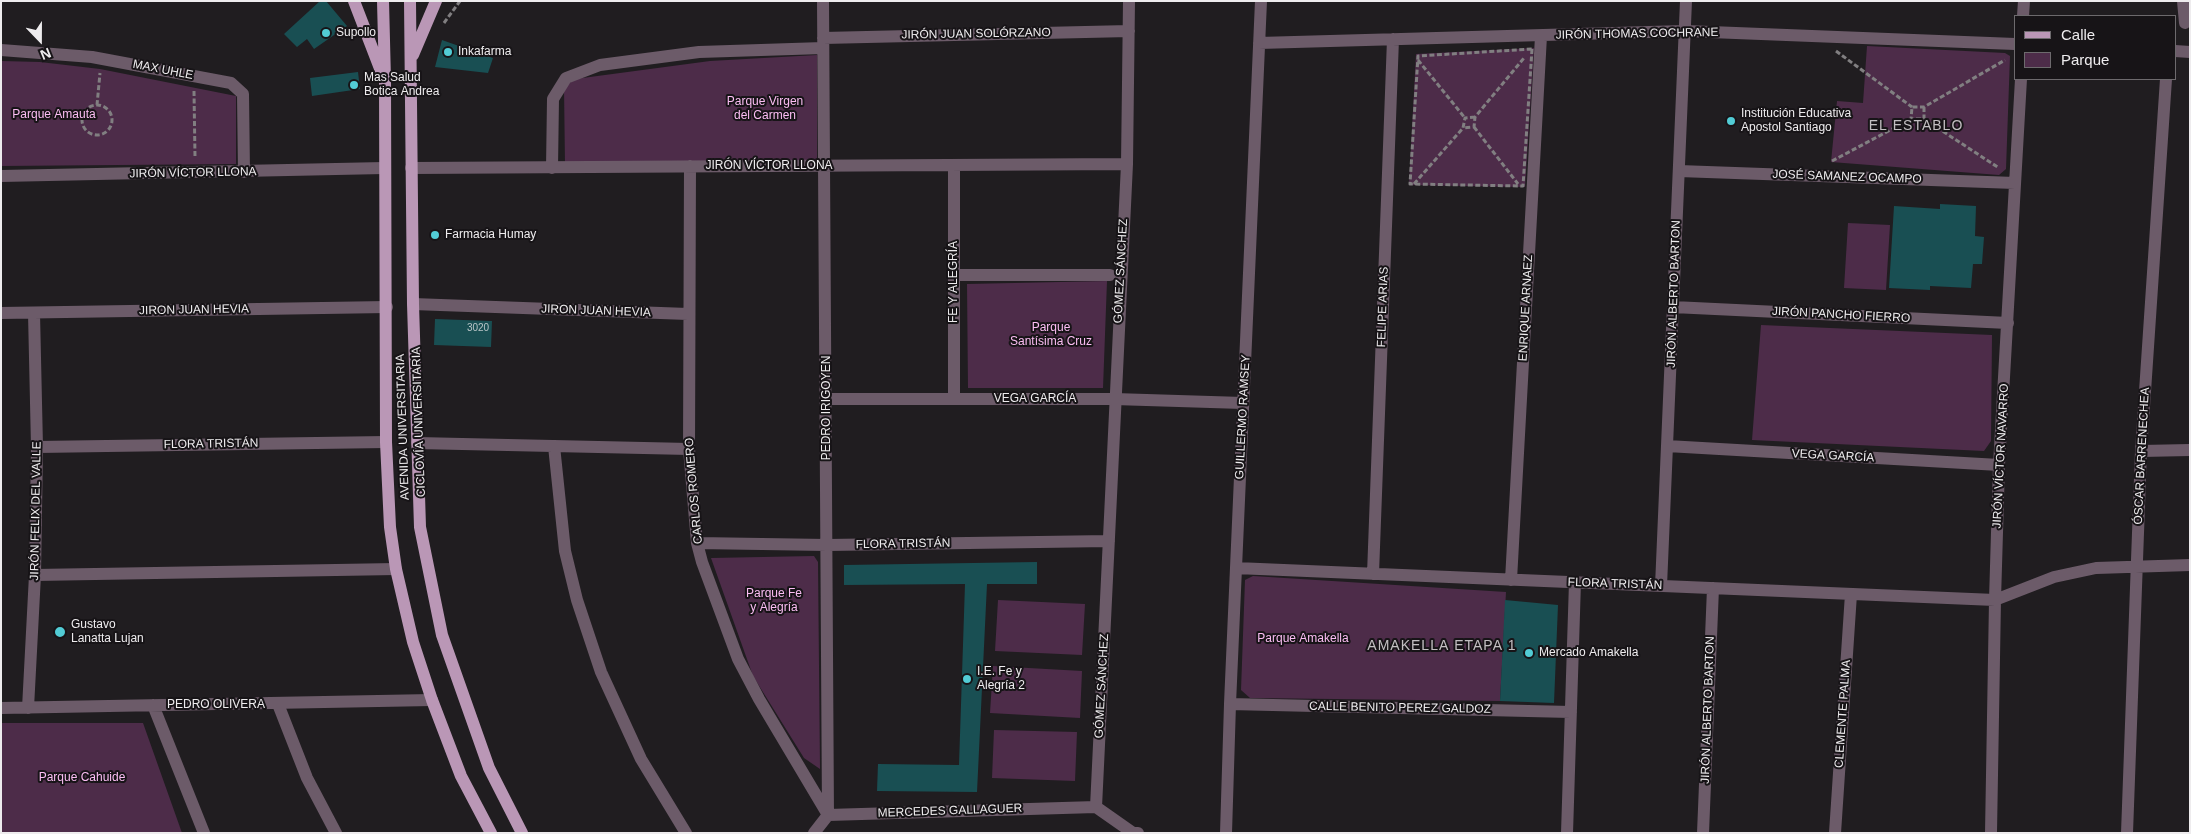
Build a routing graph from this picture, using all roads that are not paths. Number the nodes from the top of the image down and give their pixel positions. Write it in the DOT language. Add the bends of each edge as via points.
graph roads {
  1 [pos="354,1"];
  2 [pos="383,1"];
  3 [pos="410,1"];
  4 [pos="436,1"];
  5 [pos="823,1"];
  6 [pos="1129,1"];
  7 [pos="1261,1"];
  8 [pos="1686,1"];
  9 [pos="2024,1"];
  10 [pos="2183,1"];
  11 [pos="2023,15"];
  12 [pos="2185,23"];
  13 [pos="1128,32"];
  14 [pos="1685,32"];
  15 [pos="1541,36"];
  16 [pos="1392,40"];
  17 [pos="823,43"];
  18 [pos="1259,43"];
  19 [pos="2014,44"];
  20 [pos="1,50"];
  21 [pos="2176,51"];
  22 [pos="2190,52"];
  23 [pos="411,59"];
  24 [pos="385,80"];
  25 [pos="2021,80"];
  26 [pos="2166,80"];
  27 [pos="1127,164"];
  28 [pos="826,165"];
  29 [pos="954,165"];
  30 [pos="690,166"];
  31 [pos="384,168"];
  32 [pos="411,168"];
  33 [pos="552,168"];
  34 [pos="1679,171"];
  35 [pos="244,172"];
  36 [pos="1,176"];
  37 [pos="2015,183"];
  38 [pos="954,275"];
  39 [pos="1110,275"];
  40 [pos="413,304"];
  41 [pos="387,307"];
  42 [pos="1673,307"];
  43 [pos="1,313"];
  44 [pos="34,313"];
  45 [pos="688,314"];
  46 [pos="2008,323"];
  47 [pos="1114,398"];
  48 [pos="826,399"];
  49 [pos="954,399"];
  50 [pos="1243,403"];
  51 [pos="386,442"];
  52 [pos="417,443"];
  53 [pos="554,446"];
  54 [pos="1667,446"];
  55 [pos="37,447"];
  56 [pos="689,449"];
  57 [pos="2190,450"];
  58 [pos="2141,451"];
  59 [pos="2000,465"];
  60 [pos="1109,541"];
  61 [pos="697,543"];
  62 [pos="827,545"];
  63 [pos="2190,565"];
  64 [pos="2136,566"];
  65 [pos="1236,568"];
  66 [pos="396,569"];
  67 [pos="1372,574"];
  68 [pos="35,575"];
  69 [pos="1511,580"];
  70 [pos="1575,582"];
  71 [pos="1661,586"];
  72 [pos="1713,588"];
  73 [pos="1851,594"];
  74 [pos="1995,600"];
  75 [pos="432,700"];
  76 [pos="278,704"];
  77 [pos="1230,704"];
  78 [pos="153,705"];
  79 [pos="1,708"];
  80 [pos="28,708"];
  81 [pos="1571,712"];
  82 [pos="1096,807"];
  83 [pos="828,815"];
  84 [pos="204,833"];
  85 [pos="336,833"];
  86 [pos="491,833"];
  87 [pos="522,833"];
  88 [pos="686,833"];
  89 [pos="814,833"];
  90 [pos="1133,833"];
  91 [pos="1138,833"];
  92 [pos="1226,833"];
  93 [pos="1567,833"];
  94 [pos="1703,833"];
  95 [pos="1835,833"];
  96 [pos="1991,833"];
  97 [pos="2127,833"];
  1 -- 24 [label="main road"];
  2 -- 24 [label="main road, AVENIDA UNIVERSITARIA"];
  3 -- 23 [label="main road, AVENIDA UNIVERSITARIA"];
  4 -- 23 [label="main road"];
  5 -- 17 [label="street, PEDRO IRIGOYEN"];
  6 -- 13 [label="street, GÓMEZ SÁNCHEZ"];
  7 -- 18 [label="street, GUILLERMO RAMSEY"];
  8 -- 14 [label="street, JIRÓN ALBERTO BARTON"];
  9 -- 11 [label="street"];
  10 -- 12 [label="street"];
  13 -- 17 [label="street, JIRÓN JUAN SOLÓRZANO"];
  13 -- 27 [label="street, GÓMEZ SÁNCHEZ"];
  14 -- 15 [label="street, JIRÓN THOMAS COCHRANE"];
  14 -- 19 [label="street, JIRÓN THOMAS COCHRANE"];
  14 -- 34 [label="street, JIRÓN ALBERTO BARTON"];
  15 -- 16 [label="street, JIRÓN THOMAS COCHRANE"];
  15 -- 69 [label="street, ENRIQUE ARNAEZ"];
  16 -- 18 [label="street, JIRÓN THOMAS COCHRANE"];
  16 -- 67 [label="street, FELIPE ARIAS"];
  17 -- 28 [label="street, PEDRO IRIGOYEN"];
  17 -- 33 [label="street, JIRÓN JUAN SOLÓRZANO" via="698,52 600,65 566,78 552,99"];
  18 -- 50 [label="street, GUILLERMO RAMSEY"];
  20 -- 35 [label="street, MAX UHLE" via="92,57 231,83 242,94"];
  21 -- 22 [label="street"];
  23 -- 32 [label="main road, AVENIDA UNIVERSITARIA"];
  24 -- 31 [label="main road, AVENIDA UNIVERSITARIA"];
  25 -- 37 [label="street, JIRÓN VÍCTOR NAVARRO"];
  26 -- 58 [label="street, ÓSCAR BARRENECHEA"];
  27 -- 29 [label="street, JIRÓN VÍCTOR LLONA"];
  27 -- 47 [label="street, GÓMEZ SÁNCHEZ"];
  28 -- 29 [label="street, JIRÓN VÍCTOR LLONA"];
  28 -- 30 [label="street, JIRÓN VÍCTOR LLONA"];
  28 -- 48 [label="street, PEDRO IRIGOYEN"];
  29 -- 38 [label="street, FE Y ALEGRÍA"];
  30 -- 33 [label="street, JIRÓN VÍCTOR LLONA"];
  30 -- 45 [label="street, CARLOS ROMERO"];
  31 -- 35 [label="street, JIRÓN VÍCTOR LLONA"];
  31 -- 41 [label="main road, AVENIDA UNIVERSITARIA"];
  32 -- 33 [label="street, JIRÓN VÍCTOR LLONA"];
  32 -- 40 [label="main road, AVENIDA UNIVERSITARIA"];
  34 -- 37 [label="street, JOSÉ SAMANEZ OCAMPO"];
  34 -- 42 [label="street, JIRÓN ALBERTO BARTON"];
  35 -- 36 [label="street, JIRÓN VÍCTOR LLONA"];
  37 -- 46 [label="street, JIRÓN VÍCTOR NAVARRO"];
  38 -- 39 [label="street"];
  38 -- 49 [label="street, FE Y ALEGRÍA"];
  40 -- 45 [label="street, JIRON JUAN HEVIA"];
  40 -- 52 [label="main road, AVENIDA UNIVERSITARIA"];
  41 -- 44 [label="street, JIRON JUAN HEVIA"];
  41 -- 51 [label="main road, AVENIDA UNIVERSITARIA"];
  42 -- 46 [label="street, JIRÓN PANCHO FIERRO"];
  42 -- 54 [label="street, JIRÓN ALBERTO BARTON"];
  43 -- 44 [label="street, JIRON JUAN HEVIA"];
  44 -- 55 [label="street, JIRÓN FELIX DEL VALLE"];
  45 -- 56 [label="street, CARLOS ROMERO"];
  46 -- 59 [label="street, JIRÓN VÍCTOR NAVARRO"];
  47 -- 49 [label="street, VEGA GARCÍA"];
  47 -- 50 [label="street, VEGA GARCÍA"];
  47 -- 60 [label="street, GÓMEZ SÁNCHEZ"];
  48 -- 49 [label="street, VEGA GARCÍA"];
  48 -- 62 [label="street, PEDRO IRIGOYEN"];
  50 -- 65 [label="street, GUILLERMO RAMSEY"];
  51 -- 55 [label="street, FLORA TRISTÁN"];
  51 -- 66 [label="main road, AVENIDA UNIVERSITARIA" via="390,527"];
  52 -- 53 [label="street"];
  52 -- 87 [label="main road, AVENIDA UNIVERSITARIA" via="420,527 442,635 489,768"];
  53 -- 56 [label="street"];
  53 -- 88 [label="street" via="565,551 601,672 640,759"];
  54 -- 59 [label="street, VEGA GARCÍA"];
  54 -- 71 [label="street, JIRÓN ALBERTO BARTON"];
  55 -- 68 [label="street, JIRÓN FELIX DEL VALLE"];
  56 -- 61 [label="street, CARLOS ROMERO"];
  57 -- 58 [label="street"];
  58 -- 64 [label="street, ÓSCAR BARRENECHEA"];
  59 -- 74 [label="street, JIRÓN VÍCTOR NAVARRO"];
  60 -- 62 [label="street, FLORA TRISTÁN"];
  60 -- 82 [label="street, GÓMEZ SÁNCHEZ"];
  61 -- 62 [label="street, FLORA TRISTÁN"];
  61 -- 83 [label="street, CARLOS ROMERO" via="738,659"];
  62 -- 83 [label="street, PEDRO IRIGOYEN"];
  63 -- 64 [label="street"];
  64 -- 74 [label="street" via="2096,568 2054,577"];
  64 -- 97 [label="street, ÓSCAR BARRENECHEA"];
  65 -- 67 [label="street, FLORA TRISTÁN"];
  65 -- 77 [label="street, GUILLERMO RAMSEY"];
  66 -- 68 [label="street"];
  66 -- 75 [label="main road, AVENIDA UNIVERSITARIA"];
  67 -- 69 [label="street, FLORA TRISTÁN"];
  68 -- 80 [label="street, JIRÓN FELIX DEL VALLE"];
  69 -- 70 [label="street, FLORA TRISTÁN"];
  70 -- 71 [label="street, FLORA TRISTÁN"];
  70 -- 81 [label="street"];
  71 -- 72 [label="street, FLORA TRISTÁN"];
  72 -- 73 [label="street, FLORA TRISTÁN"];
  72 -- 94 [label="street, JIRÓN ALBERTO BARTON"];
  73 -- 74 [label="street, FLORA TRISTÁN"];
  73 -- 95 [label="street, CLEMENTE PALMA"];
  74 -- 96 [label="street, JIRÓN VÍCTOR NAVARRO"];
  75 -- 76 [label="street, PEDRO OLIVERA"];
  75 -- 86 [label="main road, AVENIDA UNIVERSITARIA" via="462,776"];
  76 -- 78 [label="street, PEDRO OLIVERA"];
  76 -- 85 [label="street" via="307,778"];
  77 -- 81 [label="street, CALLE BENITO PEREZ GALDOZ"];
  77 -- 92 [label="street, GUILLERMO RAMSEY"];
  78 -- 80 [label="street, PEDRO OLIVERA"];
  78 -- 84 [label="street"];
  79 -- 80 [label="street, PEDRO OLIVERA"];
  81 -- 93 [label="street"];
  82 -- 83 [label="street, MERCEDES GALLAGUER"];
  82 -- 90 [label="street"];
  83 -- 89 [label="street"];
  90 -- 91 [label="street"];
}
